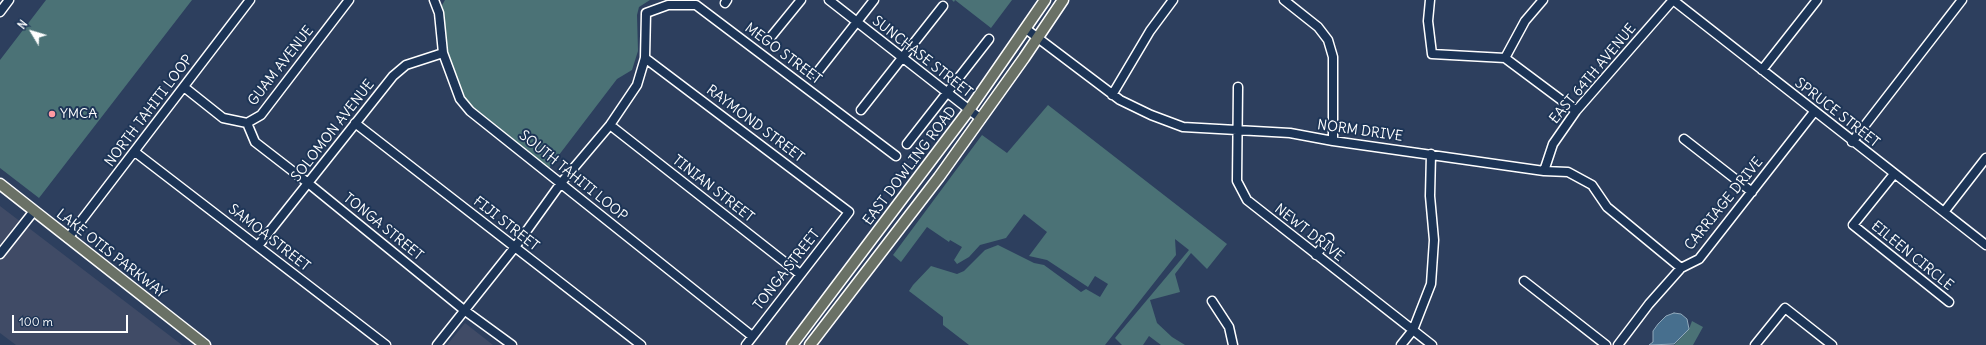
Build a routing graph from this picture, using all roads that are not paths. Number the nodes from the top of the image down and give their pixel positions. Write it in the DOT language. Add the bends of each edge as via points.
graph roads {
  1 [pos="9,0"];
  2 [pos="250,0"];
  3 [pos="349,0"];
  4 [pos="434,0"];
  5 [pos="801,0"];
  6 [pos="829,0"];
  7 [pos="874,0"];
  8 [pos="1045,0"];
  9 [pos="1063,0"];
  10 [pos="1173,0"];
  11 [pos="1284,0"];
  12 [pos="1430,0"];
  13 [pos="1543,0"];
  14 [pos="1673,0"];
  15 [pos="1817,0"];
  16 [pos="1962,0"];
  17 [pos="943,6"];
  18 [pos="0,12"];
  19 [pos="857,22"];
  20 [pos="1026,29"];
  21 [pos="770,38"];
  22 [pos="1038,38"];
  23 [pos="989,39"];
  24 [pos="443,53"];
  25 [pos="645,58"];
  26 [pos="904,58"];
  27 [pos="1505,58"];
  28 [pos="1762,70"];
  29 [pos="816,74"];
  30 [pos="184,87"];
  31 [pos="1238,87"];
  32 [pos="947,93"];
  33 [pos="1112,95"];
  34 [pos="861,110"];
  35 [pos="969,110"];
  36 [pos="1576,111"];
  37 [pos="1814,112"];
  38 [pos="981,119"];
  39 [pos="248,123"];
  40 [pos="355,123"];
  41 [pos="610,125"];
  42 [pos="1237,130"];
  43 [pos="1684,139"];
  44 [pos="1333,141"];
  45 [pos="1852,142"];
  46 [pos="907,144"];
  47 [pos="135,152"];
  48 [pos="1432,154"];
  49 [pos="896,156"];
  50 [pos="1986,158"];
  51 [pos="1544,171"];
  52 [pos="1894,174"];
  53 [pos="308,183"];
  54 [pos="561,183"];
  55 [pos="0,184"];
  56 [pos="1752,192"];
  57 [pos="34,211"];
  58 [pos="849,212"];
  59 [pos="1944,212"];
  60 [pos="68,238"];
  61 [pos="1328,238"];
  62 [pos="1986,245"];
  63 [pos="258,246"];
  64 [pos="514,247"];
  65 [pos="0,254"];
  66 [pos="1316,255"];
  67 [pos="1681,268"];
  68 [pos="800,274"];
  69 [pos="1524,281"];
  70 [pos="1212,301"];
  71 [pos="1949,302"];
  72 [pos="464,310"];
  73 [pos="1413,330"];
  74 [pos="752,336"];
  75 [pos="205,345"];
  76 [pos="386,345"];
  77 [pos="437,345"];
  78 [pos="512,345"];
  79 [pos="641,345"];
  80 [pos="746,345"];
  81 [pos="792,345"];
  82 [pos="810,345"];
  83 [pos="1232,345"];
  84 [pos="1401,345"];
  85 [pos="1432,345"];
  86 [pos="1606,345"];
  87 [pos="1618,345"];
  88 [pos="1755,345"];
  89 [pos="1832,345"];
  1 -- 18 [label="street"];
  2 -- 30 [label="street, NORTH TAHITI LOOP"];
  3 -- 39 [label="street, GUAM AVENUE" via="261,115"];
  4 -- 24 [label="street, SOUTH TAHITI LOOP" via="439,13"];
  5 -- 21 [label="street"];
  6 -- 19 [label="street, SUNCHASE STREET"];
  7 -- 19 [label="street"];
  8 -- 20 [label="main road, EAST DOWLING ROAD"];
  9 -- 22 [label="main road, EAST DOWLING ROAD"];
  10 -- 33 [label="street" via="1150,31"];
  11 -- 44 [label="street" via="1318,27 1328,40 1333,57"];
  12 -- 27 [label="street" via="1428,21 1432,54"];
  13 -- 27 [label="street" via="1525,21"];
  14 -- 28 [label="street, SPRUCE STREET"];
  14 -- 36 [label="street, EAST 64TH AVENUE"];
  15 -- 28 [label="street"];
  16 -- 45 [label="street"];
  17 -- 26 [label="street"];
  19 -- 26 [label="street, SUNCHASE STREET"];
  19 -- 29 [label="street"];
  20 -- 22 [label="street, NORM DRIVE"];
  20 -- 35 [label="main road, EAST DOWLING ROAD"];
  22 -- 33 [label="street, NORM DRIVE"];
  22 -- 38 [label="main road, EAST DOWLING ROAD"];
  23 -- 32 [label="street"];
  24 -- 40 [label="street, SOLOMON AVENUE" via="406,65 393,76"];
  24 -- 54 [label="street, SOUTH TAHITI LOOP" via="460,99 470,111"];
  25 -- 41 [label="street" via="637,85"];
  25 -- 49 [label="street, MEGO STREET" via="646,14 668,5 696,5"];
  25 -- 58 [label="street, RAYMOND STREET"];
  26 -- 32 [label="street, SUNCHASE STREET"];
  26 -- 34 [label="street"];
  27 -- 36 [label="street"];
  28 -- 37 [label="street, SPRUCE STREET"];
  30 -- 39 [label="street, GUAM AVENUE" via="223,118"];
  30 -- 47 [label="street, NORTH TAHITI LOOP"];
  31 -- 42 [label="street, NEWT DRIVE"];
  32 -- 35 [label="street, SUNCHASE STREET"];
  32 -- 46 [label="street"];
  33 -- 42 [label="street, NORM DRIVE" via="1133,107 1183,127"];
  35 -- 38 [label="street, SUNCHASE STREET"];
  35 -- 81 [label="main road, EAST DOWLING ROAD"];
  36 -- 51 [label="street, EAST 64TH AVENUE" via="1553,144"];
  37 -- 45 [label="street, SPRUCE STREET"];
  37 -- 56 [label="street, CARRIAGE DRIVE"];
  38 -- 82 [label="main road, EAST DOWLING ROAD"];
  39 -- 53 [label="street, TONGA STREET" via="255,142"];
  40 -- 53 [label="street, SOLOMON AVENUE"];
  40 -- 64 [label="street, FIJI STREET"];
  41 -- 54 [label="street"];
  41 -- 68 [label="street, TINIAN STREET"];
  42 -- 44 [label="street, NORM DRIVE" via="1290,133"];
  42 -- 66 [label="street, NEWT DRIVE" via="1237,181 1247,200"];
  43 -- 56 [label="street"];
  44 -- 48 [label="street, NORM DRIVE"];
  45 -- 52 [label="street, SPRUCE STREET"];
  47 -- 60 [label="street, NORTH TAHITI LOOP"];
  47 -- 63 [label="street, SAMOA STREET"];
  48 -- 51 [label="street, NORM DRIVE"];
  48 -- 73 [label="street" via="1430,196 1434,240 1431,284"];
  50 -- 59 [label="street"];
  51 -- 67 [label="street, NORM DRIVE" via="1568,172 1592,185 1607,207"];
  52 -- 59 [label="street, SPRUCE STREET"];
  52 -- 71 [label="street, EILEEN CIRCLE" via="1854,225"];
  53 -- 63 [label="street, SOLOMON AVENUE"];
  53 -- 72 [label="street, TONGA STREET"];
  54 -- 64 [label="street"];
  54 -- 74 [label="street, SOUTH TAHITI LOOP"];
  55 -- 57 [label="main road, LAKE OTIS PARKWAY"];
  56 -- 67 [label="street, CARRIAGE DRIVE" via="1699,259"];
  57 -- 60 [label="main road, LAKE OTIS PARKWAY"];
  57 -- 65 [label="street"];
  58 -- 68 [label="street, TONGA STREET"];
  59 -- 62 [label="street, SPRUCE STREET"];
  60 -- 75 [label="main road, LAKE OTIS PARKWAY"];
  61 -- 66 [label="street"];
  63 -- 76 [label="street, SAMOA STREET"];
  64 -- 72 [label="street"];
  64 -- 79 [label="street, FIJI STREET"];
  66 -- 73 [label="street, NEWT DRIVE"];
  67 -- 87 [label="street, CARRIAGE DRIVE"];
  68 -- 74 [label="street, TONGA STREET"];
  69 -- 86 [label="street"];
  70 -- 83 [label="street" via="1229,327"];
  72 -- 77 [label="street"];
  72 -- 78 [label="street, TONGA STREET"];
  73 -- 84 [label="street"];
  73 -- 85 [label="street"];
  74 -- 80 [label="street, TONGA STREET"];
  88 -- 89 [label="street" via="1784,308"];
}
